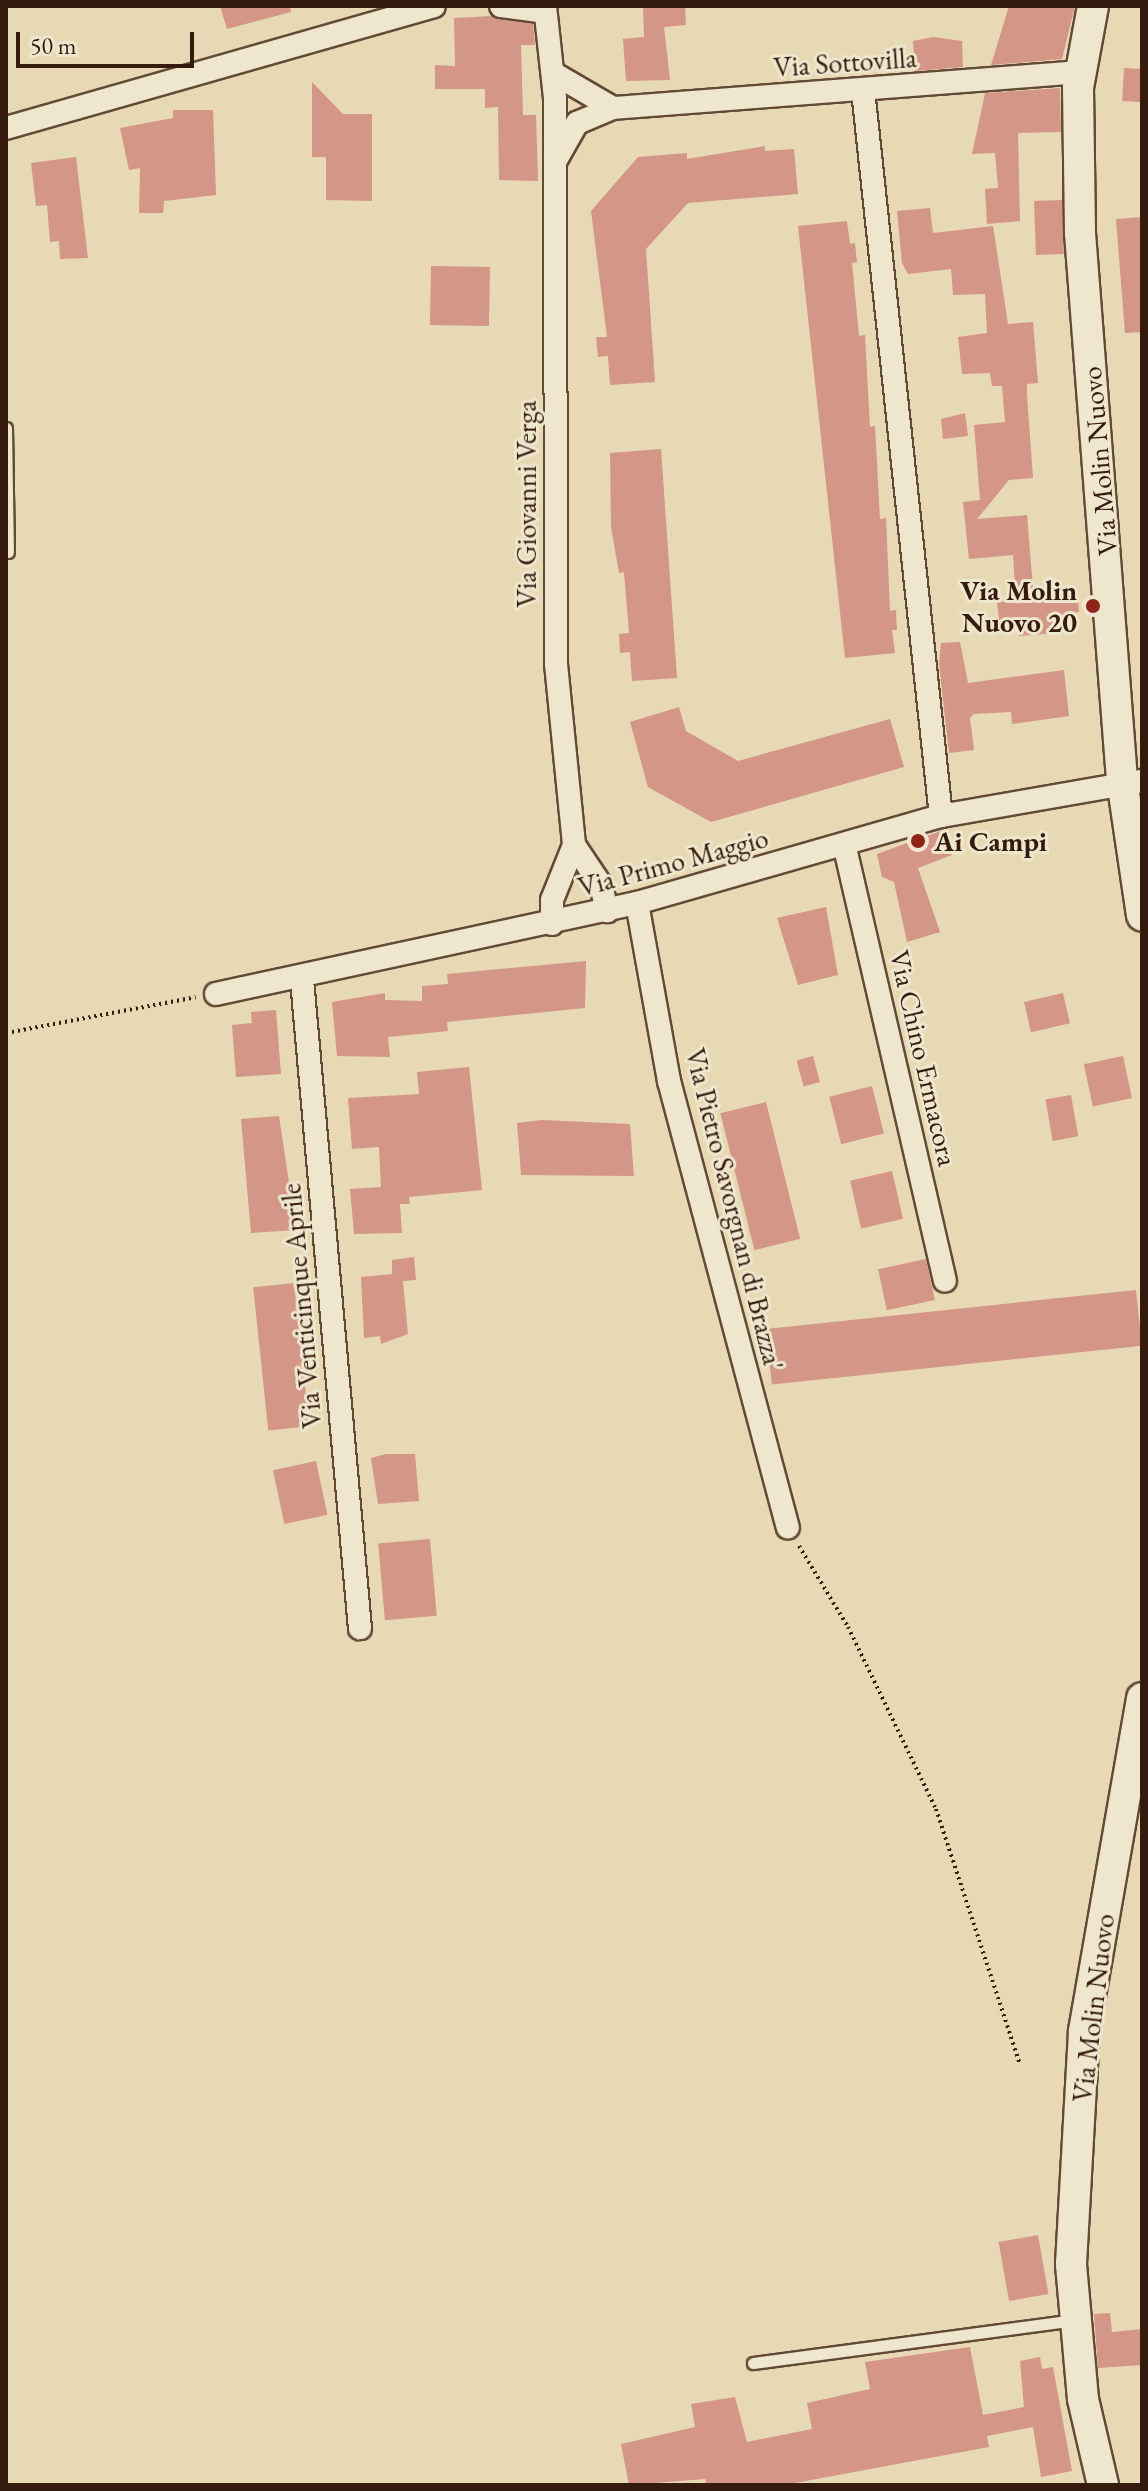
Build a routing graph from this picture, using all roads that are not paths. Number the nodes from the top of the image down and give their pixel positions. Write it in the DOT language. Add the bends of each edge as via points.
graph roads {
  1 [pos="434,6"];
  2 [pos="501,6"];
  3 [pos="1093,6"];
  4 [pos="545,9"];
  5 [pos="1080,72"];
  6 [pos="553,73"];
  7 [pos="863,90"];
  8 [pos="613,108"];
  9 [pos="6,128"];
  10 [pos="555,161"];
  11 [pos="6,428"];
  12 [pos="8,552"];
  13 [pos="1132,780"];
  14 [pos="941,816"];
  15 [pos="574,845"];
  16 [pos="845,848"];
  17 [pos="637,903"];
  18 [pos="607,911"];
  19 [pos="1142,916"];
  20 [pos="552,924"];
  21 [pos="302,980"];
  22 [pos="216,994"];
  23 [pos="945,1281"];
  24 [pos="788,1527"];
  25 [pos="360,1628"];
  26 [pos="1142,1698"];
  27 [pos="1076,2320"];
  28 [pos="753,2363"];
  29 [pos="1103,2485"];
  1 -- 9 [label="street"];
  2 -- 4 [label="street"];
  3 -- 5 [label="main road, Via Molin Nuovo"];
  4 -- 6 [label="street"];
  5 -- 7 [label="street, Via Sottovilla"];
  5 -- 13 [label="main road, Via Molin Nuovo" via="1080,233"];
  6 -- 8 [label="street"];
  6 -- 10 [label="street"];
  7 -- 8 [label="street, Via Sottovilla"];
  7 -- 14 [label="street"];
  8 -- 10 [label="street, Via Sottovilla" via="577,123"];
  10 -- 15 [label="street, Via Giovanni Verga" via="556,664"];
  11 -- 12 [label="lane"];
  13 -- 14 [label="street, Via Primo Maggio"];
  13 -- 19 [label="main road, Via Molin Nuovo"];
  14 -- 16 [label="street, Via Primo Maggio"];
  15 -- 18 [label="street, Via Giovanni Verga" via="601,885"];
  15 -- 20 [label="street, Via Giovanni Verga" via="552,900"];
  16 -- 17 [label="street, Via Primo Maggio"];
  16 -- 23 [label="street, Via Chino Ermacora"];
  17 -- 18 [label="street, Via Primo Maggio"];
  17 -- 24 [label="street, Via Pietro Savorgnan di Brazza'" via="669,1081"];
  18 -- 20 [label="street, Via Primo Maggio"];
  20 -- 21 [label="street, Via Primo Maggio"];
  21 -- 22 [label="street, Via Primo Maggio"];
  21 -- 25 [label="street, Via Venticinque Aprile"];
  26 -- 27 [label="main road, Via Molin Nuovo" via="1084,2031 1071,2264"];
  27 -- 28 [label="lane"];
  27 -- 29 [label="main road, Via Molin Nuovo" via="1083,2399"];
}
